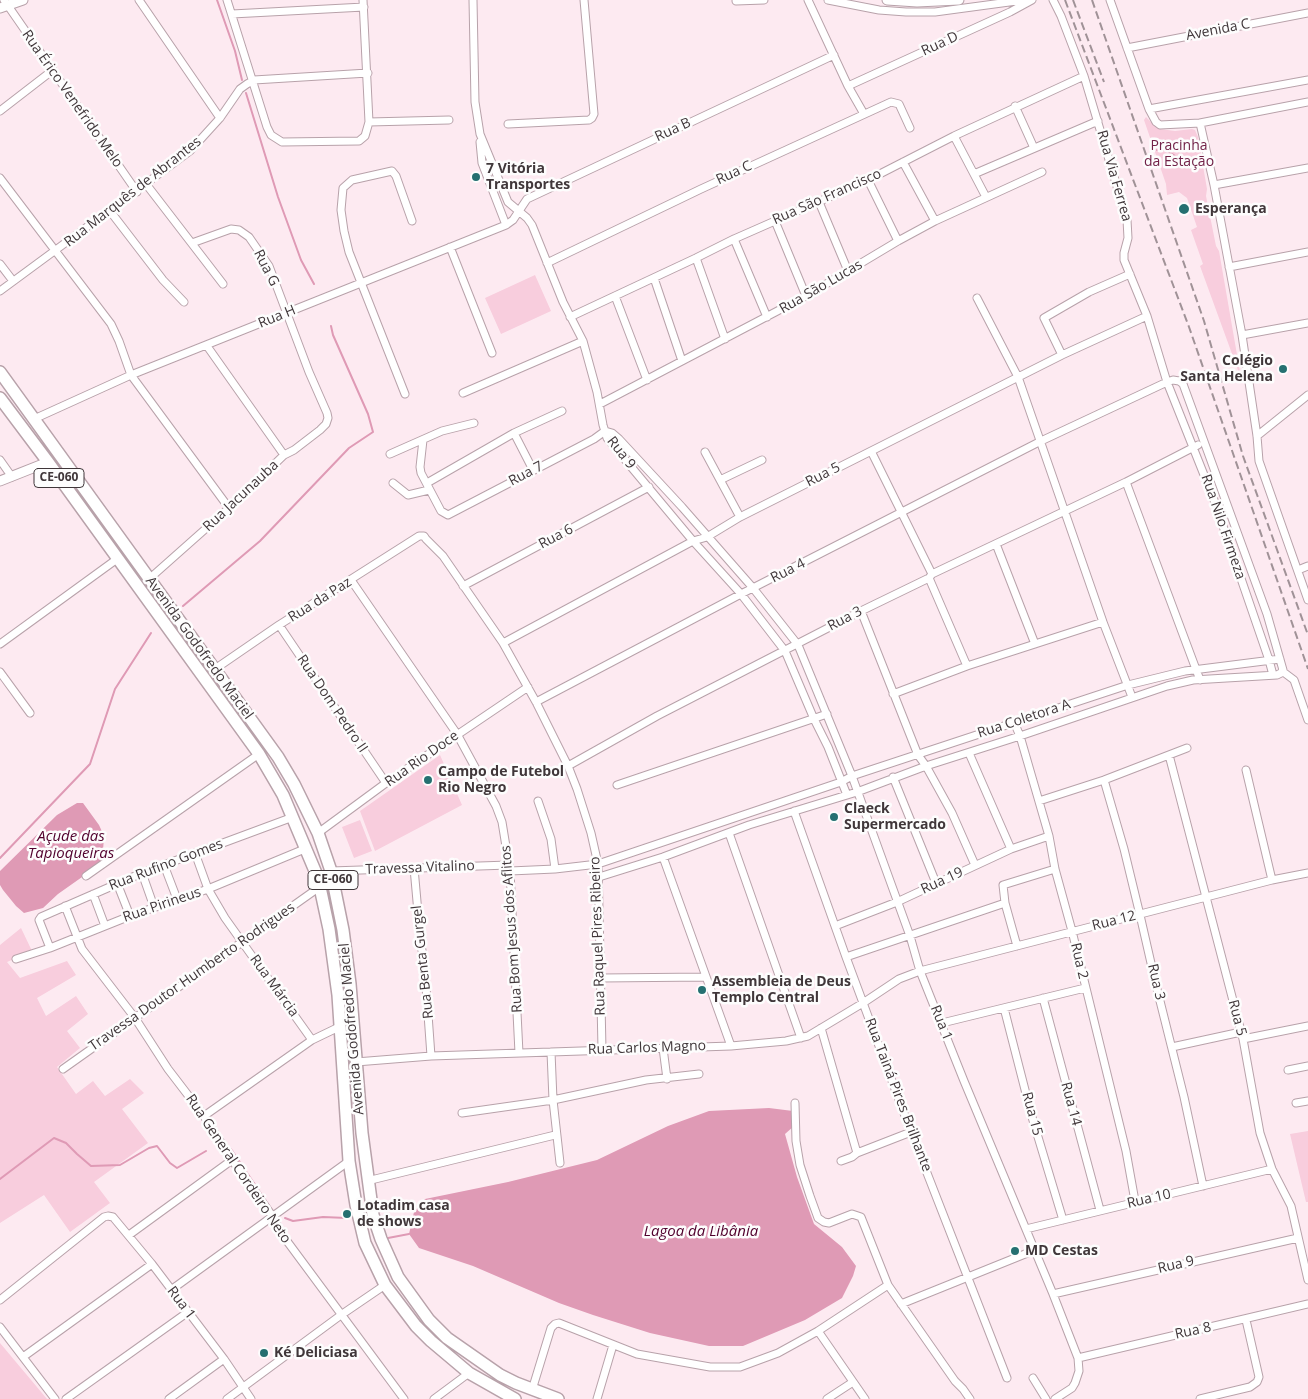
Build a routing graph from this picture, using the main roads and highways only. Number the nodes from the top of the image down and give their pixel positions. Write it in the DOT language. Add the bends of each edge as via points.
graph roads {
  1 [pos="0,372"];
  2 [pos="0,398"];
  3 [pos="514,1399"];
  4 [pos="558,1399"];
  1 -- 4 [label="main road, Avenida Godofredo Maciel / CE-060" via="278,757 318,833 331,870 350,984 367,1181 380,1239 398,1277 429,1320 447,1338 516,1384"];
  2 -- 3 [label="main road, Avenida Godofredo Maciel / CE-060" via="275,780 321,886 335,968 349,1161 365,1243 385,1285 430,1341 469,1373"];
}
